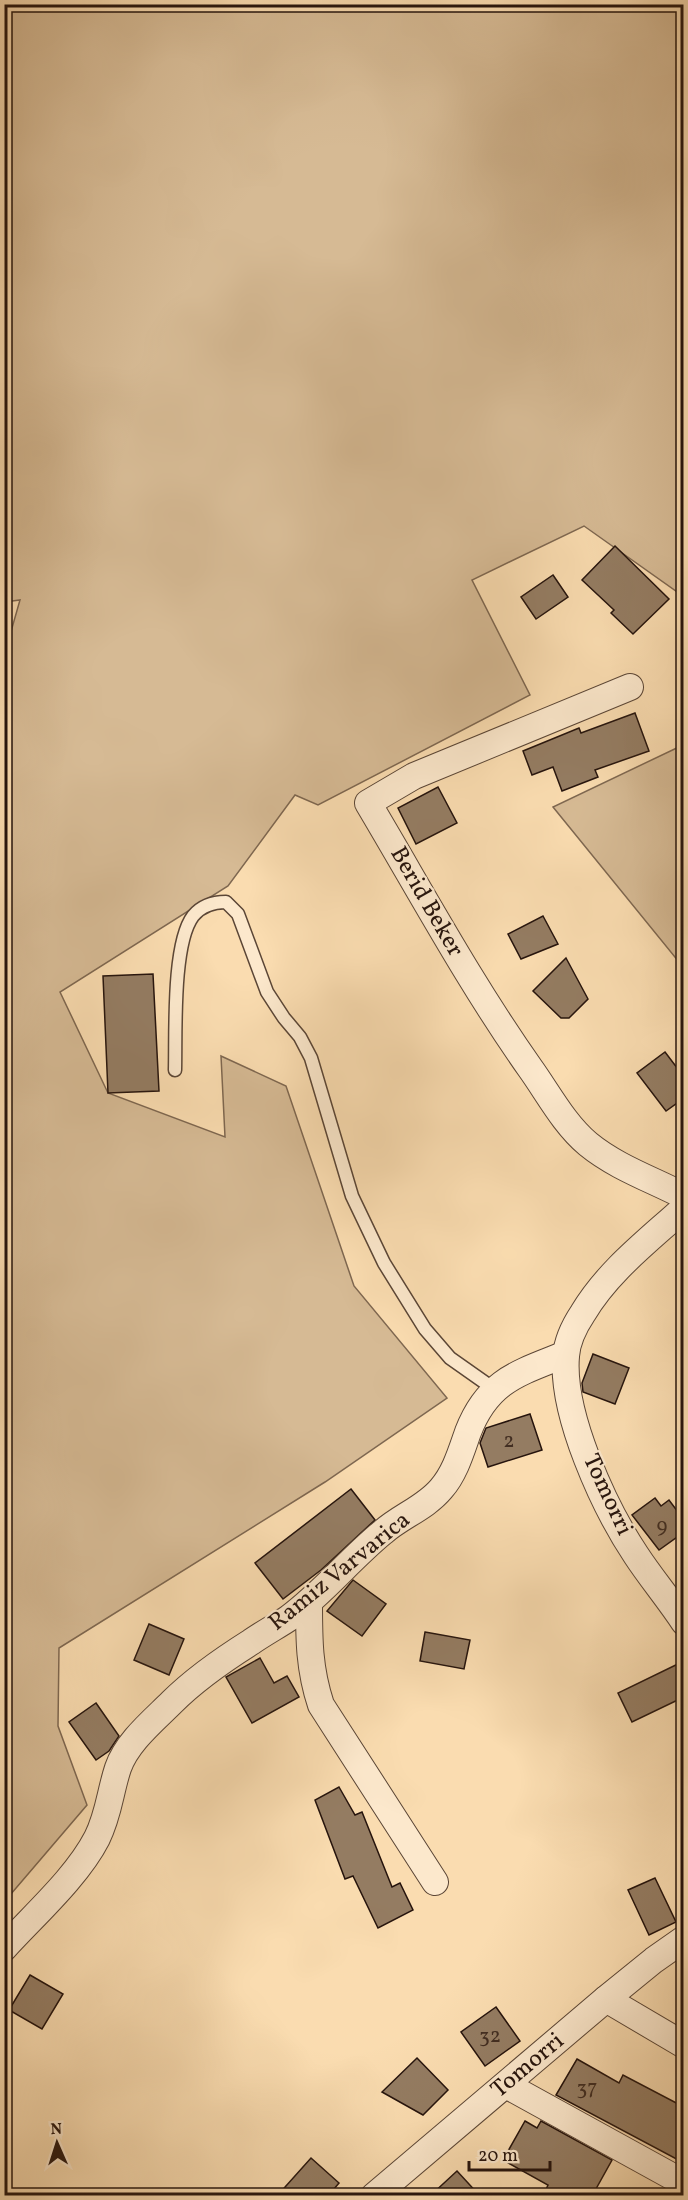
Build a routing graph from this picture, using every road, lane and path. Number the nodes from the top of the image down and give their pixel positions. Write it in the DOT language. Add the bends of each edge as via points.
graph roads {
  1 [pos="630,687"];
  2 [pos="175,1070"];
  3 [pos="684,1196"];
  4 [pos="684,1208"];
  5 [pos="566,1354"];
  6 [pos="494,1389"];
  7 [pos="309,1602"];
  8 [pos="684,1622"];
  9 [pos="435,1882"];
  10 [pos="684,1940"];
  11 [pos="4,1948"];
  12 [pos="606,1999"];
  13 [pos="684,2045"];
  14 [pos="506,2085"];
  15 [pos="684,2183"];
  16 [pos="374,2196"];
  1 -- 3 [label="street, Berid Beker" via="414,776 368,803 493,1015 564,1117 586,1142 612,1162"];
  2 -- 6 [label="lane" via="177,982 183,939 194,916 211,902 225,902 238,914 267,992 300,1036 311,1058 352,1196 384,1263 425,1329 450,1358"];
  4 -- 5 [label="street" via="607,1280 583,1313"];
  5 -- 6 [label="street, Ramiz Varvarica" via="516,1374"];
  5 -- 8 [label="street, Tomorri" via="574,1417 591,1469 636,1556"];
  6 -- 7 [label="street, Ramiz Varvarica" via="479,1407 456,1466 441,1490 384,1530"];
  7 -- 9 [label="street" via="309,1656 321,1705"];
  7 -- 11 [label="street, Ramiz Varvarica" via="174,1700 128,1749 118,1768 97,1838 77,1869"];
  10 -- 12 [label="street, Tomorri"];
  12 -- 13 [label="street"];
  12 -- 14 [label="street, Tomorri"];
  14 -- 15 [label="street"];
  14 -- 16 [label="street, Tomorri"];
}
